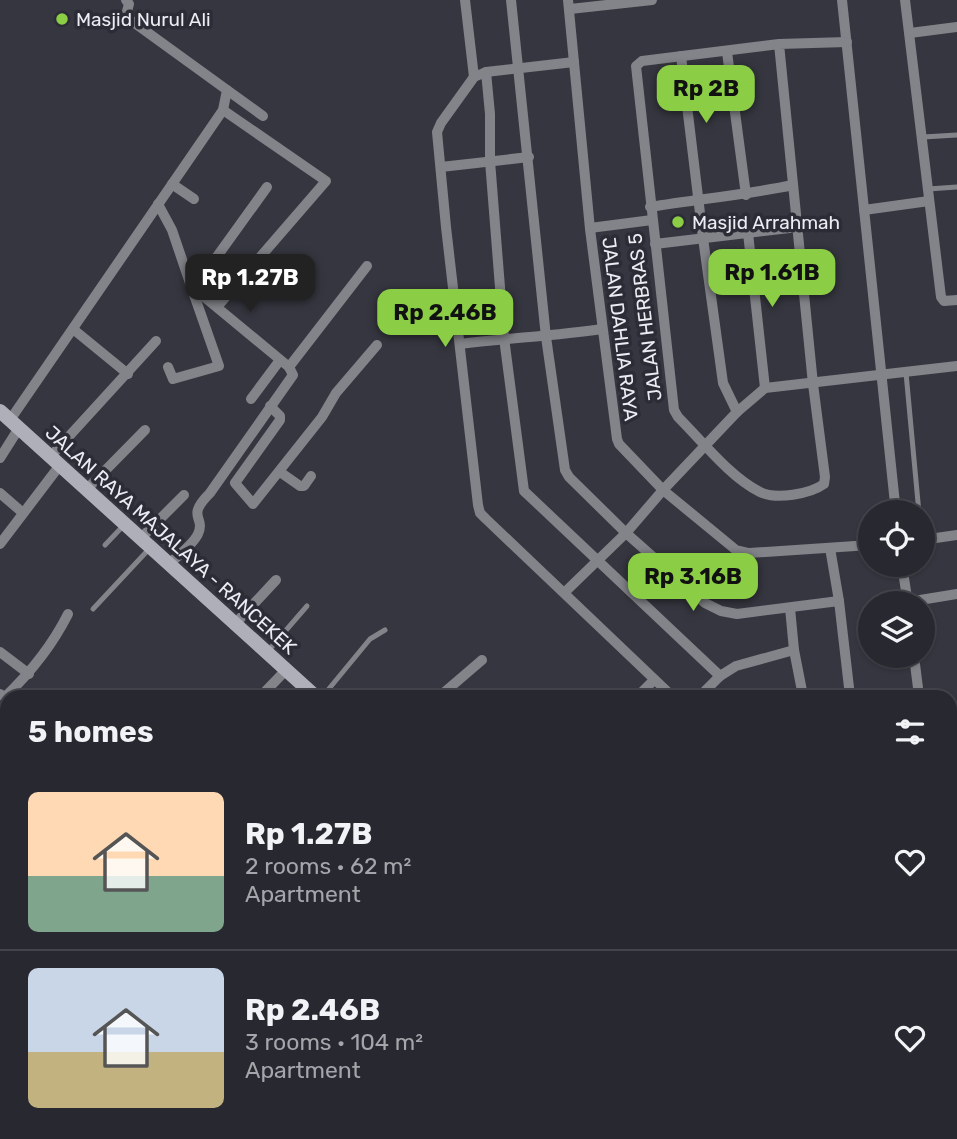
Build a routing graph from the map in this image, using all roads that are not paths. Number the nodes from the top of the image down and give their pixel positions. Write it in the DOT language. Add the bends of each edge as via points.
graph roads {
  1 [pos="126,0"];
  2 [pos="465,0"];
  3 [pos="511,0"];
  4 [pos="652,0"];
  5 [pos="842,0"];
  6 [pos="905,0"];
  7 [pos="569,5"];
  8 [pos="957,27"];
  9 [pos="910,33"];
  10 [pos="847,42"];
  11 [pos="779,44"];
  12 [pos="727,52"];
  13 [pos="681,56"];
  14 [pos="574,62"];
  15 [pos="519,70"];
  16 [pos="486,72"];
  17 [pos="474,77"];
  18 [pos="228,90"];
  19 [pos="223,110"];
  20 [pos="263,116"];
  21 [pos="957,135"];
  22 [pos="923,137"];
  23 [pos="529,157"];
  24 [pos="490,161"];
  25 [pos="440,167"];
  26 [pos="172,184"];
  27 [pos="793,185"];
  28 [pos="267,187"];
  29 [pos="957,187"];
  30 [pos="746,195"];
  31 [pos="929,195"];
  32 [pos="194,199"];
  33 [pos="699,199"];
  34 [pos="158,204"];
  35 [pos="650,207"];
  36 [pos="864,210"];
  37 [pos="652,220"];
  38 [pos="798,227"];
  39 [pos="590,229"];
  40 [pos="748,233"];
  41 [pos="703,238"];
  42 [pos="655,244"];
  43 [pos="367,266"];
  44 [pos="191,286"];
  45 [pos="957,300"];
  46 [pos="217,307"];
  47 [pos="73,329"];
  48 [pos="602,329"];
  49 [pos="546,337"];
  50 [pos="504,338"];
  51 [pos="156,341"];
  52 [pos="460,344"];
  53 [pos="377,345"];
  54 [pos="284,363"];
  55 [pos="957,366"];
  56 [pos="168,368"];
  57 [pos="906,372"];
  58 [pos="128,373"];
  59 [pos="881,374"];
  60 [pos="813,384"];
  61 [pos="765,388"];
  62 [pos="251,399"];
  63 [pos="270,405"];
  64 [pos="737,412"];
  65 [pos="5,417"];
  66 [pos="145,430"];
  67 [pos="706,445"];
  68 [pos="0,458"];
  69 [pos="55,460"];
  70 [pos="280,472"];
  71 [pos="311,476"];
  72 [pos="87,489"];
  73 [pos="663,490"];
  74 [pos="0,493"];
  75 [pos="184,495"];
  76 [pos="895,500"];
  77 [pos="918,500"];
  78 [pos="23,513"];
  79 [pos="124,525"];
  80 [pos="626,533"];
  81 [pos="957,534"];
  82 [pos="935,538"];
  83 [pos="0,544"];
  84 [pos="145,544"];
  85 [pos="105,545"];
  86 [pos="858,546"];
  87 [pos="830,548"];
  88 [pos="596,562"];
  89 [pos="169,564"];
  90 [pos="275,580"];
  91 [pos="565,592"];
  92 [pos="957,594"];
  93 [pos="935,598"];
  94 [pos="839,601"];
  95 [pos="307,606"];
  96 [pos="790,608"];
  97 [pos="93,609"];
  98 [pos="68,614"];
  99 [pos="234,625"];
  100 [pos="385,630"];
  101 [pos="794,650"];
  102 [pos="0,652"];
  103 [pos="266,653"];
  104 [pos="482,660"];
  105 [pos="916,668"];
  106 [pos="286,670"];
  107 [pos="29,674"];
  108 [pos="720,676"];
  109 [pos="654,680"];
  110 [pos="12,690"];
  111 [pos="267,690"];
  112 [pos="309,690"];
  113 [pos="328,690"];
  114 [pos="447,690"];
  115 [pos="644,690"];
  116 [pos="665,690"];
  117 [pos="706,690"];
  118 [pos="801,690"];
  119 [pos="849,690"];
  120 [pos="918,690"];
  1 -- 18 [label="street" via="129,19"];
  2 -- 17 [label="street"];
  3 -- 15 [label="street"];
  4 -- 7 [label="street"];
  5 -- 10 [label="street"];
  6 -- 9 [label="street"];
  7 -- 14 [label="street, JALAN DAHLIA RAYA"];
  8 -- 9 [label="street"];
  9 -- 22 [label="street"];
  10 -- 11 [label="street"];
  10 -- 36 [label="street"];
  11 -- 12 [label="street"];
  11 -- 27 [label="street, JALAN HERBRAS 5"];
  12 -- 13 [label="street"];
  12 -- 30 [label="street"];
  13 -- 33 [label="street"];
  13 -- 35 [label="street, JALAN HERBRAS 5" via="642,61 636,66"];
  14 -- 15 [label="street"];
  14 -- 39 [label="street, JALAN DAHLIA RAYA"];
  15 -- 16 [label="street"];
  15 -- 23 [label="street"];
  16 -- 17 [label="street"];
  16 -- 24 [label="street"];
  17 -- 25 [label="street" via="438,127"];
  18 -- 19 [label="street"];
  18 -- 20 [label="street"];
  19 -- 26 [label="street"];
  19 -- 46 [label="street" via="326,181"];
  21 -- 22 [label="lane"];
  22 -- 31 [label="street"];
  23 -- 24 [label="street"];
  23 -- 49 [label="street"];
  24 -- 25 [label="street"];
  24 -- 50 [label="street"];
  25 -- 52 [label="street"];
  26 -- 32 [label="street"];
  26 -- 34 [label="street"];
  27 -- 30 [label="street"];
  27 -- 38 [label="street, JALAN HERBRAS 5"];
  28 -- 44 [label="street"];
  29 -- 31 [label="lane"];
  30 -- 33 [label="street"];
  31 -- 36 [label="street"];
  31 -- 45 [label="street" via="941,299"];
  33 -- 35 [label="street"];
  33 -- 41 [label="street"];
  34 -- 44 [label="street"];
  34 -- 47 [label="street"];
  35 -- 37 [label="street, JALAN HERBRAS 5"];
  36 -- 59 [label="street"];
  37 -- 39 [label="street"];
  37 -- 42 [label="street, JALAN HERBRAS 5"];
  38 -- 40 [label="street"];
  38 -- 60 [label="street, JALAN HERBRAS 5"];
  39 -- 48 [label="street, JALAN DAHLIA RAYA"];
  40 -- 41 [label="street"];
  40 -- 61 [label="street"];
  41 -- 42 [label="street"];
  41 -- 64 [label="street" via="723,383"];
  42 -- 67 [label="street, JALAN HERBRAS 5" via="674,410"];
  43 -- 54 [label="street"];
  44 -- 46 [label="street"];
  44 -- 56 [label="street" via="219,366 173,379"];
  46 -- 54 [label="street"];
  47 -- 58 [label="street"];
  47 -- 65 [label="street"];
  48 -- 49 [label="street"];
  48 -- 73 [label="street, JALAN DAHLIA RAYA" via="619,444"];
  49 -- 50 [label="street"];
  49 -- 80 [label="street" via="565,470"];
  50 -- 52 [label="street"];
  50 -- 88 [label="street" via="524,491"];
  51 -- 58 [label="street"];
  52 -- 91 [label="street" via="480,513"];
  53 -- 70 [label="street"];
  54 -- 62 [label="street"];
  54 -- 63 [label="street" via="293,375"];
  55 -- 57 [label="street"];
  57 -- 59 [label="street"];
  57 -- 77 [label="lane"];
  58 -- 69 [label="street"];
  59 -- 60 [label="street"];
  59 -- 76 [label="street"];
  60 -- 61 [label="street"];
  60 -- 67 [label="street, JALAN HERBRAS 5" via="825,477 815,490 796,495 762,493"];
  61 -- 64 [label="street"];
  63 -- 70 [label="street" via="280,420 235,482 254,504"];
  63 -- 89 [label="street" via="196,510 197,536"];
  64 -- 67 [label="street"];
  65 -- 68 [label="street"];
  65 -- 69 [label="main road, JALAN RAYA MAJALAYA - RANCEKEK"];
  66 -- 72 [label="street"];
  67 -- 73 [label="street"];
  69 -- 72 [label="main road, JALAN RAYA MAJALAYA - RANCEKEK"];
  69 -- 78 [label="street"];
  70 -- 71 [label="street" via="300,486"];
  72 -- 79 [label="main road, JALAN RAYA MAJALAYA - RANCEKEK"];
  73 -- 80 [label="street"];
  73 -- 87 [label="street, JALAN DAHLIA RAYA" via="736,550"];
  74 -- 78 [label="street"];
  75 -- 84 [label="street"];
  78 -- 83 [label="street"];
  79 -- 84 [label="main road, JALAN RAYA MAJALAYA - RANCEKEK"];
  79 -- 85 [label="lane"];
  80 -- 88 [label="street"];
  80 -- 96 [label="street" via="705,603 721,611 737,614"];
  81 -- 82 [label="street"];
  84 -- 89 [label="main road, JALAN RAYA MAJALAYA - RANCEKEK"];
  84 -- 97 [label="lane"];
  86 -- 87 [label="street, JALAN DAHLIA RAYA"];
  87 -- 94 [label="street"];
  88 -- 91 [label="street"];
  88 -- 108 [label="street"];
  89 -- 99 [label="main road, JALAN RAYA MAJALAYA - RANCEKEK"];
  90 -- 99 [label="street"];
  91 -- 109 [label="street"];
  92 -- 93 [label="street"];
  94 -- 96 [label="street"];
  94 -- 119 [label="street"];
  95 -- 103 [label="lane"];
  96 -- 101 [label="street"];
  98 -- 107 [label="street"];
  99 -- 103 [label="main road, JALAN RAYA MAJALAYA - RANCEKEK"];
  100 -- 113 [label="lane" via="370,639"];
  101 -- 108 [label="street" via="736,666"];
  101 -- 118 [label="street"];
  102 -- 107 [label="street"];
  103 -- 106 [label="main road, JALAN RAYA MAJALAYA - RANCEKEK"];
  104 -- 114 [label="street"];
  105 -- 120 [label="street"];
  106 -- 111 [label="street"];
  106 -- 112 [label="main road, JALAN RAYA MAJALAYA - RANCEKEK"];
  107 -- 110 [label="street"];
  108 -- 117 [label="street"];
  109 -- 115 [label="street"];
  109 -- 116 [label="street"];
}
